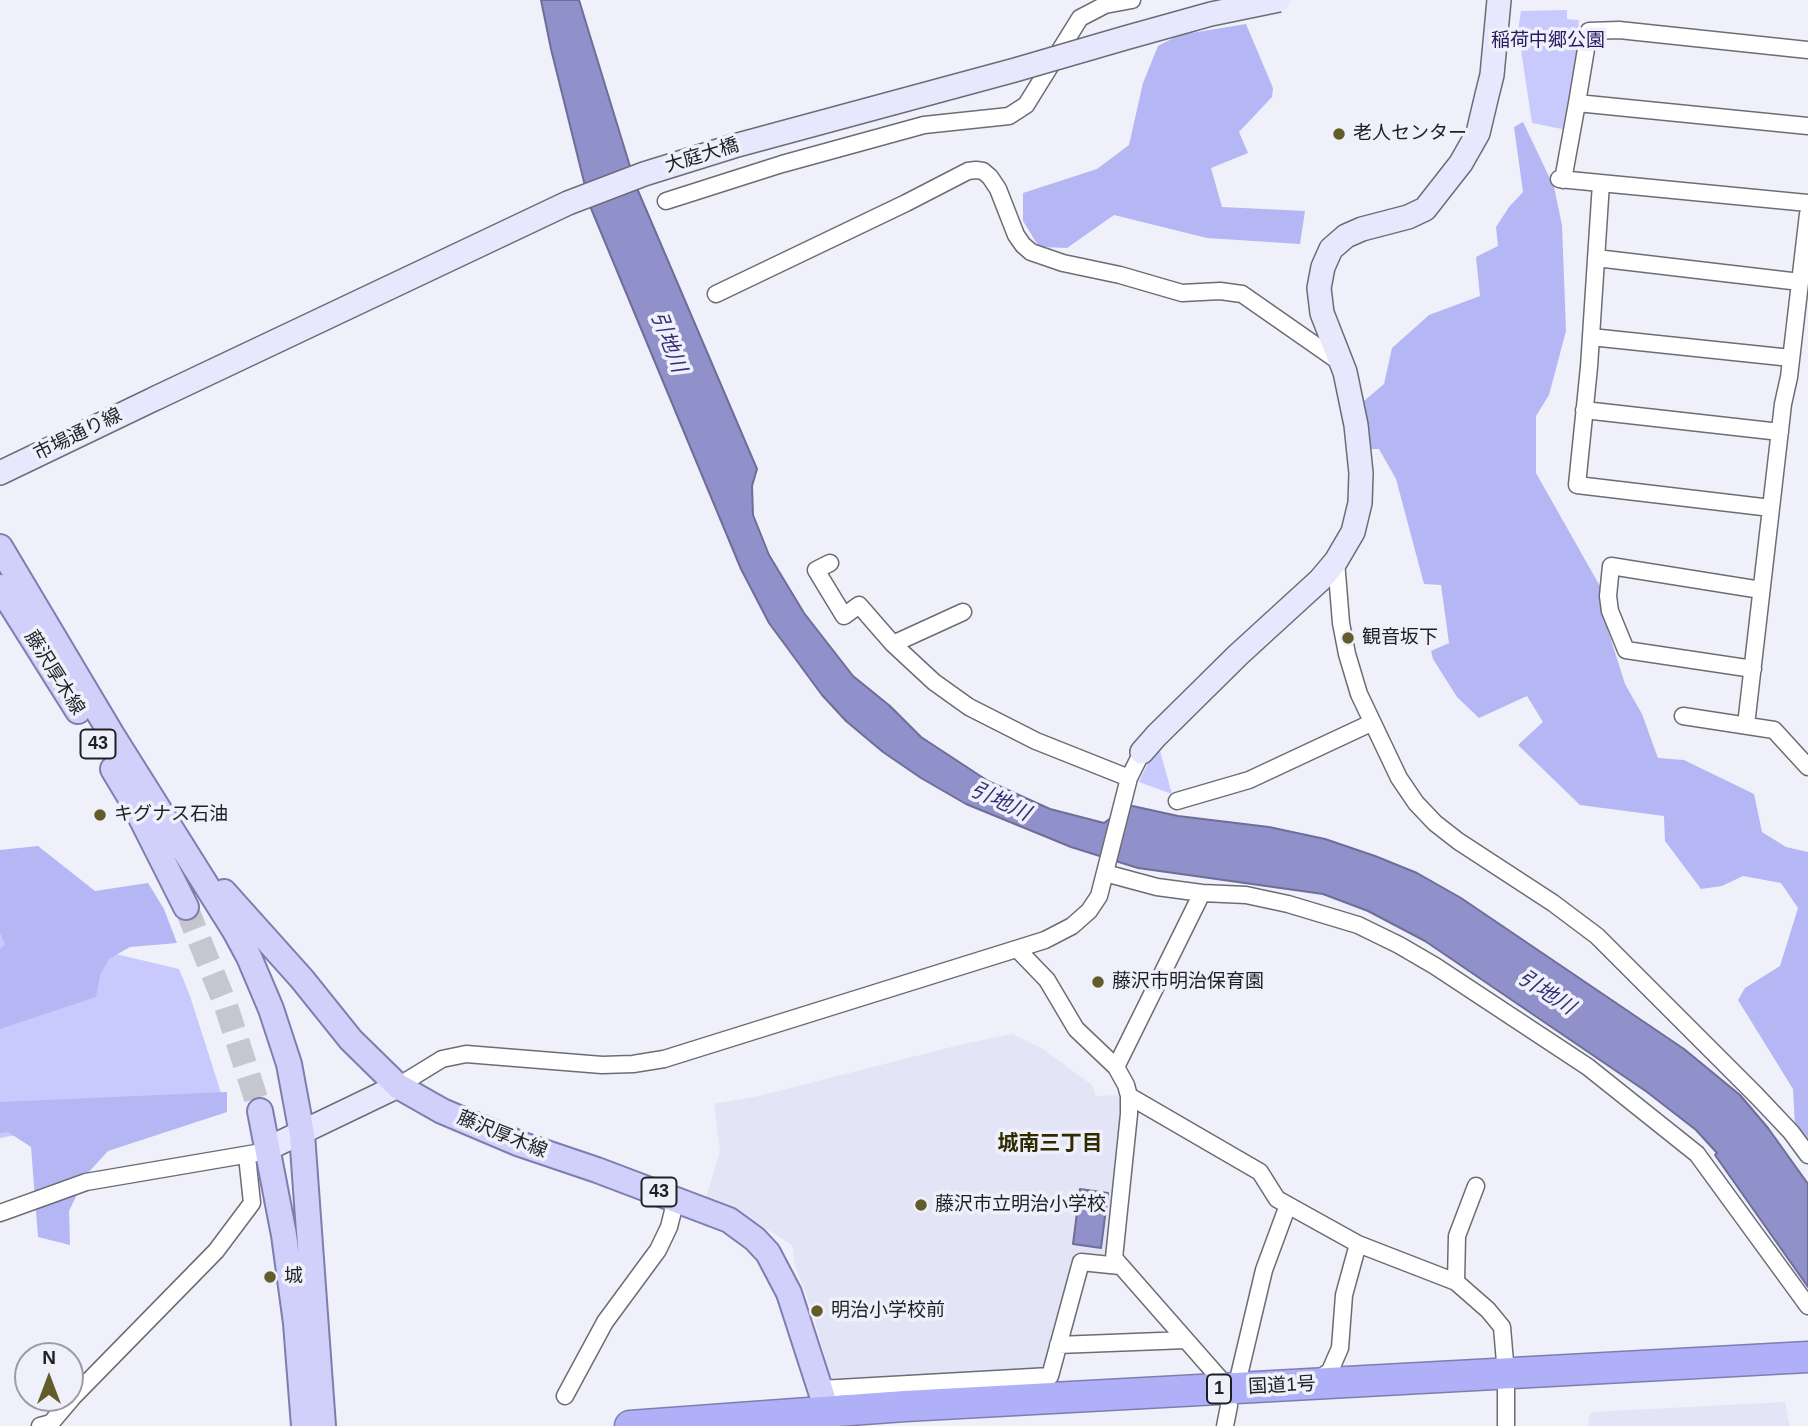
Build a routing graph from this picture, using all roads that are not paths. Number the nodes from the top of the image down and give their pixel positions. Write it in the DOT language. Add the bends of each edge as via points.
graph roads {
  1 [pos="1132,0"];
  2 [pos="1279,0"];
  3 [pos="1499,0"];
  4 [pos="1808,50"];
  5 [pos="1577,103"];
  6 [pos="1808,127"];
  7 [pos="1601,183"];
  8 [pos="666,201"];
  9 [pos="1808,203"];
  10 [pos="1808,214"];
  11 [pos="1596,258"];
  12 [pos="1800,282"];
  13 [pos="716,295"];
  14 [pos="1591,337"];
  15 [pos="1791,358"];
  16 [pos="1341,363"];
  17 [pos="156,398"];
  18 [pos="1584,410"];
  19 [pos="1780,432"];
  20 [pos="0,473"];
  21 [pos="1771,508"];
  22 [pos="0,547"];
  23 [pos="1336,561"];
  24 [pos="830,563"];
  25 [pos="0,587"];
  26 [pos="1761,590"];
  27 [pos="963,612"];
  28 [pos="892,644"];
  29 [pos="1753,669"];
  30 [pos="1683,716"];
  31 [pos="1371,723"];
  32 [pos="1746,725"];
  33 [pos="1142,752"];
  34 [pos="1808,767"];
  35 [pos="1129,778"];
  36 [pos="1177,801"];
  37 [pos="175,837"];
  38 [pos="1105,873"];
  39 [pos="1202,893"];
  40 [pos="186,907"];
  41 [pos="1017,950"];
  42 [pos="1115,1067"];
  43 [pos="398,1086"];
  44 [pos="1129,1096"];
  45 [pos="260,1111"];
  46 [pos="302,1134"];
  47 [pos="258,1152"];
  48 [pos="1808,1155"];
  49 [pos="1476,1186"];
  50 [pos="676,1199"];
  51 [pos="1289,1205"];
  52 [pos="0,1213"];
  53 [pos="1358,1244"];
  54 [pos="1119,1266"];
  55 [pos="1456,1282"];
  56 [pos="1808,1306"];
  57 [pos="296,1323"];
  58 [pos="1186,1340"];
  59 [pos="1058,1345"];
  60 [pos="1340,1348"];
  61 [pos="1808,1357"];
  62 [pos="1808,1373"];
  63 [pos="1368,1381"];
  64 [pos="1506,1383"];
  65 [pos="1306,1384"];
  66 [pos="821,1394"];
  67 [pos="565,1396"];
  68 [pos="1230,1402"];
  69 [pos="40,1426"];
  70 [pos="304,1426"];
  71 [pos="323,1426"];
  72 [pos="631,1426"];
  73 [pos="873,1426"];
  74 [pos="1506,1426"];
  1 -- 8 [label="street" via="1105,5 1080,18 1026,106 1009,116 924,125"];
  2 -- 17 [label="street, 大庭大橋, bridge" via="1212,14 644,174 568,203"];
  3 -- 16 [label="street" via="1488,95 1478,133 1461,163 1425,209 1346,236 1331,249 1323,267 1319,288 1322,313"];
  4 -- 5 [label="street" via="1619,30 1589,31"];
  5 -- 6 [label="street"];
  5 -- 7 [label="street" via="1561,179"];
  7 -- 9 [label="street"];
  7 -- 11 [label="street"];
  10 -- 12 [label="street"];
  11 -- 12 [label="street"];
  11 -- 14 [label="street"];
  12 -- 15 [label="street"];
  13 -- 16 [label="street" via="976,170 990,177 1016,235 1031,252 1182,293 1242,294"];
  14 -- 15 [label="street"];
  14 -- 18 [label="street"];
  15 -- 19 [label="street"];
  16 -- 23 [label="street" via="1356,425 1361,473 1353,532"];
  17 -- 20 [label="street, 市場通り線"];
  18 -- 19 [label="street"];
  18 -- 21 [label="street" via="1577,485"];
  19 -- 21 [label="street"];
  21 -- 26 [label="street"];
  22 -- 37 [label="main road, 藤沢厚木線 / 43"];
  23 -- 31 [label="street" via="1347,654"];
  23 -- 33 [label="street"];
  24 -- 28 [label="street" via="816,570 844,616 859,605"];
  25 -- 40 [label="main road, 藤沢厚木線 / 43" via="134,804"];
  26 -- 29 [label="street"];
  26 -- 29 [label="street" via="1611,566 1610,611 1626,650"];
  27 -- 28 [label="street"];
  28 -- 35 [label="street" via="934,682 987,718"];
  29 -- 32 [label="street"];
  30 -- 32 [label="street"];
  31 -- 36 [label="street" via="1249,780"];
  31 -- 48 [label="street" via="1399,778 1435,822 1597,936 1756,1095"];
  32 -- 34 [label="street" via="1778,732"];
  33 -- 35 [label="street"];
  35 -- 38 [label="street"];
  37 -- 43 [label="main road, 藤沢厚木線 / 43" via="351,1040"];
  37 -- 46 [label="main road, 藤沢厚木線 / 43" via="235,931 261,982 289,1065"];
  38 -- 39 [label="street"];
  38 -- 41 [label="street" via="1099,896 1072,926"];
  39 -- 42 [label="street"];
  39 -- 56 [label="street" via="1246,895 1358,925 1435,966 1588,1067 1697,1154"];
  41 -- 42 [label="street" via="1047,980 1076,1028"];
  41 -- 43 [label="street" via="664,1059 602,1065 466,1054 442,1059"];
  42 -- 44 [label="street"];
  43 -- 46 [label="street"];
  43 -- 50 [label="main road, 藤沢厚木線 / 43" via="442,1111 520,1144"];
  44 -- 51 [label="street" via="1260,1172 1277,1199"];
  44 -- 54 [label="street" via="1114,1258"];
  45 -- 47 [label="main road"];
  46 -- 47 [label="street"];
  46 -- 57 [label="main road" via="291,1170"];
  46 -- 71 [label="main road, 藤沢厚木線 / 43"];
  47 -- 52 [label="street" via="86,1182"];
  47 -- 57 [label="main road" via="284,1235"];
  47 -- 69 [label="street" via="252,1203 216,1251 51,1423"];
  49 -- 55 [label="street" via="1457,1236"];
  50 -- 66 [label="main road, 藤沢厚木線 / 43" via="729,1220 768,1253 789,1293"];
  50 -- 67 [label="street" via="658,1251 606,1322"];
  51 -- 53 [label="street"];
  51 -- 68 [label="street" via="1264,1270"];
  53 -- 55 [label="street"];
  53 -- 60 [label="street" via="1344,1294"];
  54 -- 58 [label="street"];
  54 -- 59 [label="street" via="1081,1262"];
  55 -- 64 [label="street" via="1502,1327"];
  57 -- 70 [label="main road"];
  58 -- 59 [label="street"];
  58 -- 68 [label="street"];
  59 -- 66 [label="street" via="1050,1376"];
  60 -- 63 [label="street" via="1350,1370"];
  60 -- 65 [label="street" via="1330,1371"];
  61 -- 64 [label="highway, 国道1号 / 1"];
  62 -- 64 [label="highway, 国道1号 / 1"];
  63 -- 64 [label="highway, 国道1号 / 1"];
  63 -- 65 [label="highway, 国道1号 / 1"];
  64 -- 68 [label="highway, 国道1号 / 1"];
  64 -- 74 [label="street"];
  65 -- 68 [label="highway, 国道1号 / 1"];
  68 -- 72 [label="highway, 国道1号 / 1" via="905,1405"];
  68 -- 73 [label="highway, 国道1号 / 1"];
}
